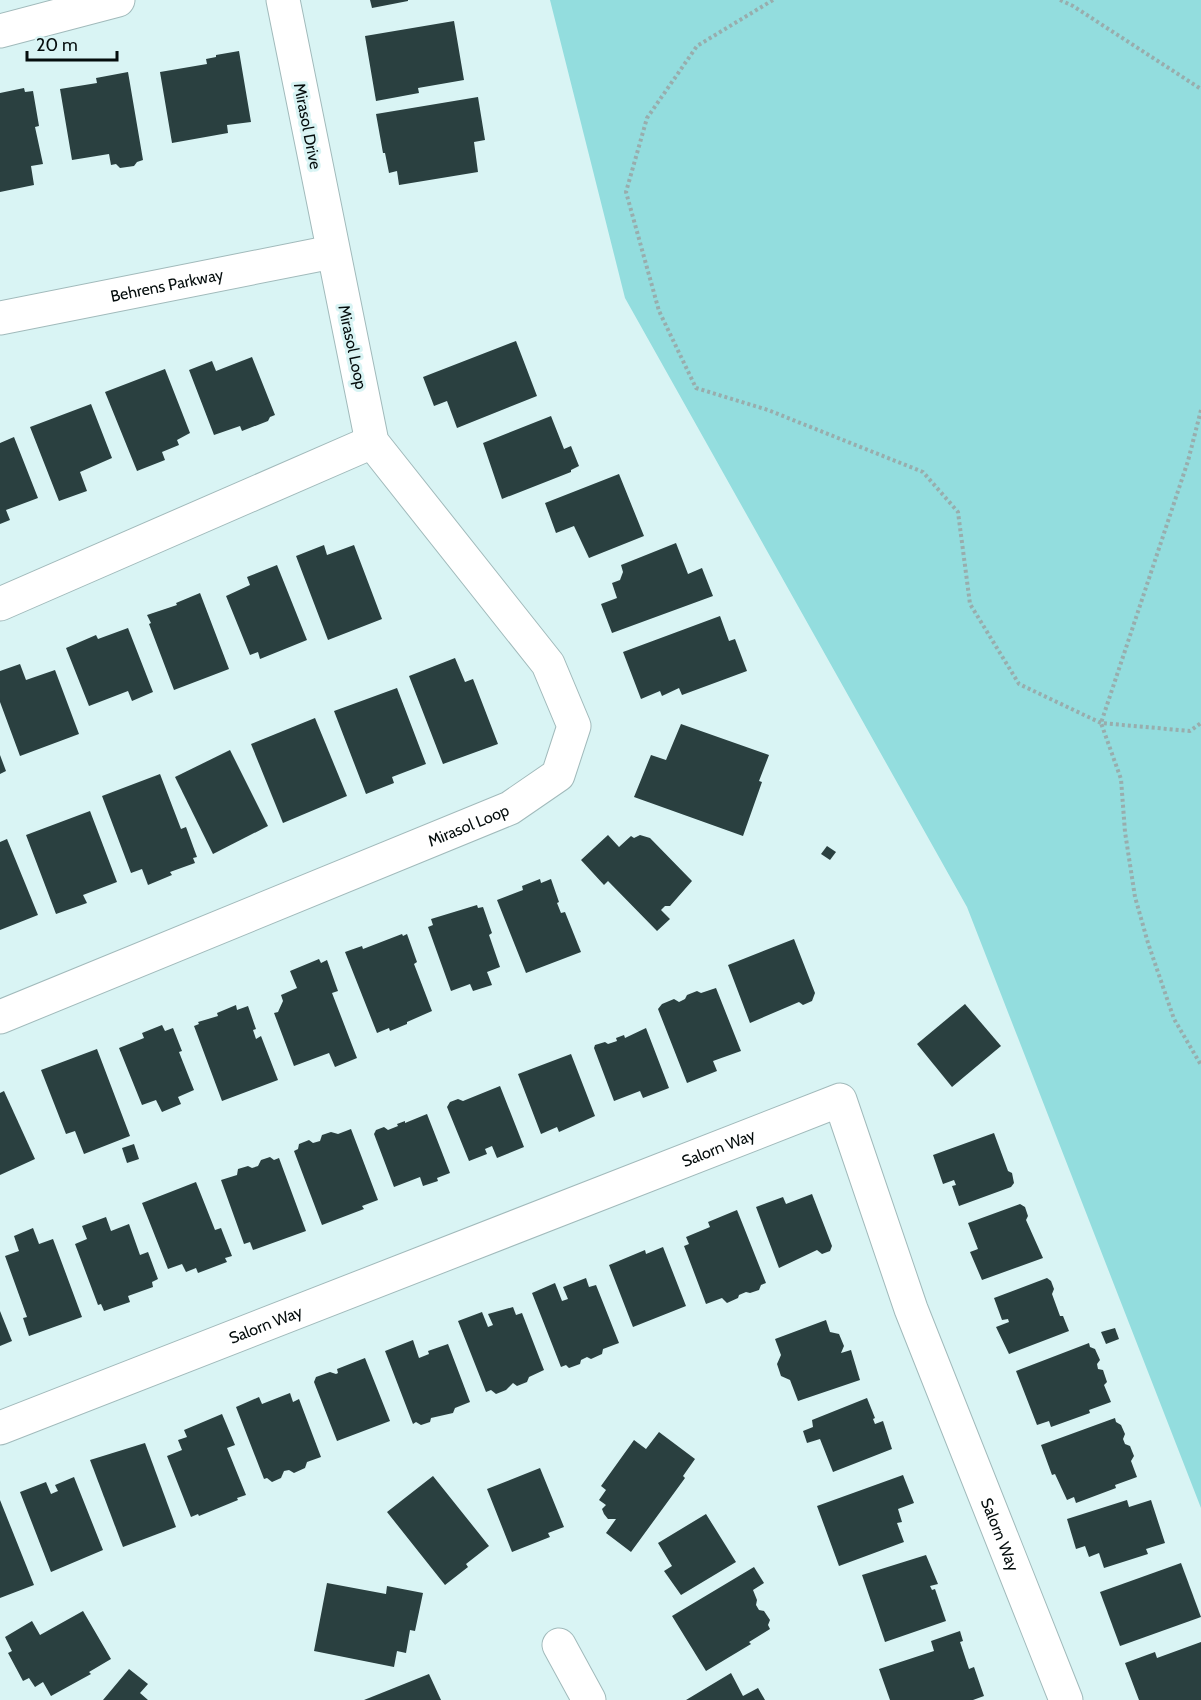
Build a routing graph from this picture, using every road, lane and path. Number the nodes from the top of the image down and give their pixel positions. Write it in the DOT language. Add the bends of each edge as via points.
graph roads {
  1 [pos="118,0"];
  2 [pos="283,0"];
  3 [pos="773,0"];
  4 [pos="1060,0"];
  5 [pos="0,31"];
  6 [pos="1201,89"];
  7 [pos="333,252"];
  8 [pos="0,318"];
  9 [pos="1201,410"];
  10 [pos="372,442"];
  11 [pos="0,604"];
  12 [pos="1101,723"];
  13 [pos="1201,723"];
  14 [pos="0,1017"];
  15 [pos="1201,1065"];
  16 [pos="0,1428"];
  17 [pos="559,1645"];
  18 [pos="589,1700"];
  19 [pos="1066,1700"];
  1 -- 5 [label="street"];
  2 -- 7 [label="street, Mirasol Drive"];
  3 -- 12 [label="path" via="697,46 647,118 626,192 659,311 696,388 768,410 923,472 958,512 970,604 1019,684"];
  4 -- 6 [label="path"];
  7 -- 8 [label="street, Behrens Parkway"];
  7 -- 10 [label="street, Mirasol Loop"];
  9 -- 12 [label="path" via="1188,461"];
  10 -- 11 [label="street"];
  10 -- 14 [label="street, Mirasol Loop" via="548,664 574,726 558,775 510,808"];
  12 -- 13 [label="path" via="1190,731"];
  12 -- 15 [label="path" via="1121,779 1135,897 1148,944 1173,1019"];
  16 -- 19 [label="street, Salorn Way" via="840,1100 911,1309"];
  17 -- 18 [label="street"];
}
